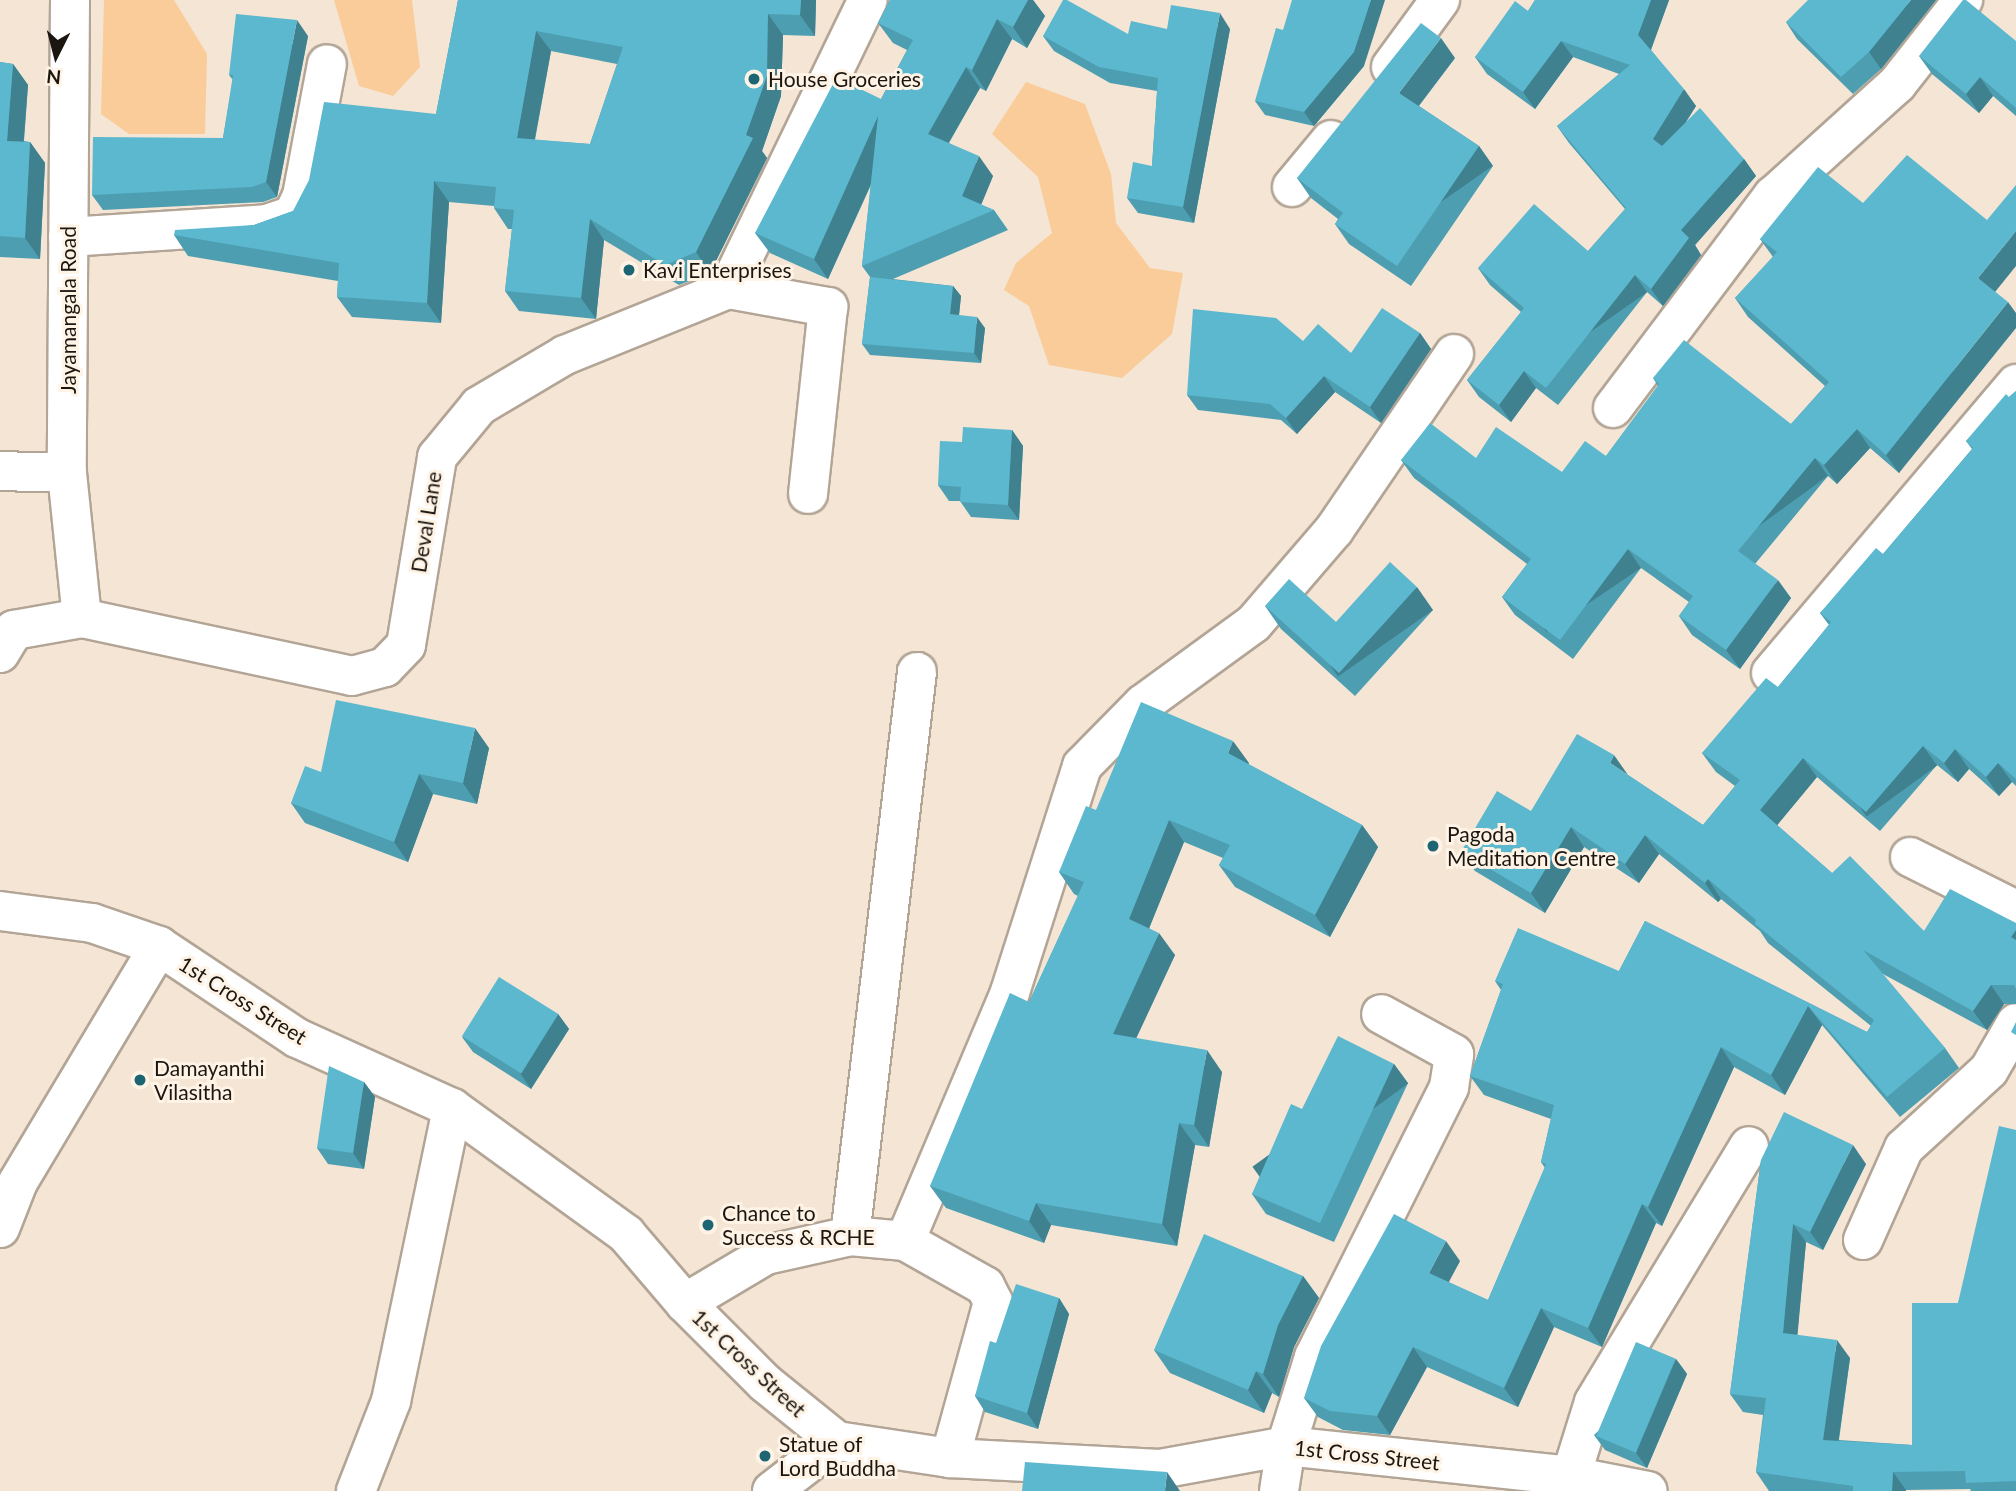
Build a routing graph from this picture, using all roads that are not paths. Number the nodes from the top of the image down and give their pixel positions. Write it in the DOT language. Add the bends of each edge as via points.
graph roads {
  1 [pos="70,0"];
  2 [pos="868,0"];
  3 [pos="1440,0"];
  4 [pos="1963,0"];
  5 [pos="327,64"];
  6 [pos="1292,187"];
  7 [pos="68,237"];
  8 [pos="728,289"];
  9 [pos="1454,354"];
  10 [pos="2016,384"];
  11 [pos="1613,408"];
  12 [pos="0,471"];
  13 [pos="67,473"];
  14 [pos="808,494"];
  15 [pos="82,618"];
  16 [pos="0,653"];
  17 [pos="917,672"];
  18 [pos="1770,673"];
  19 [pos="1910,857"];
  20 [pos="2016,910"];
  21 [pos="0,911"];
  22 [pos="159,946"];
  23 [pos="1381,1014"];
  24 [pos="2016,1023"];
  25 [pos="452,1108"];
  26 [pos="1749,1146"];
  27 [pos="0,1228"];
  28 [pos="850,1236"];
  29 [pos="1863,1240"];
  30 [pos="905,1241"];
  31 [pos="685,1303"];
  32 [pos="837,1441"];
  33 [pos="1286,1446"];
  34 [pos="950,1458"];
  35 [pos="1571,1476"];
  36 [pos="356,1491"];
  37 [pos="772,1491"];
  38 [pos="1279,1491"];
  39 [pos="1648,1491"];
  1 -- 7 [label="street, Jayamangala Road"];
  2 -- 8 [label="street"];
  3 -- 6 [label="street"];
  4 -- 11 [label="street" via="1897,84 1773,196"];
  5 -- 7 [label="street" via="302,196 293,215 267,224"];
  7 -- 13 [label="street, Jayamangala Road"];
  8 -- 14 [label="street" via="828,307"];
  8 -- 15 [label="street, Deval Lane" via="565,355 479,406 437,457 406,645 386,667 352,676"];
  9 -- 30 [label="street" via="1334,530 1254,623 1143,704 1082,766 1010,992"];
  10 -- 18 [label="street"];
  12 -- 13 [label="street"];
  13 -- 15 [label="street, Jayamangala Road"];
  15 -- 16 [label="street, Deval Lane" via="14,630"];
  17 -- 28 [label="street"];
  19 -- 20 [label="street"];
  21 -- 22 [label="street, 1st Cross Street" via="92,923"];
  22 -- 25 [label="street, 1st Cross Street" via="297,1038"];
  22 -- 27 [label="street" via="18,1182"];
  23 -- 33 [label="street" via="1454,1054 1450,1087 1314,1357"];
  24 -- 29 [label="street" via="1989,1070 1904,1148"];
  25 -- 31 [label="street, 1st Cross Street" via="626,1234"];
  25 -- 36 [label="street" via="391,1401"];
  26 -- 35 [label="street" via="1594,1402"];
  28 -- 30 [label="street"];
  28 -- 31 [label="street" via="766,1255"];
  30 -- 34 [label="street" via="985,1286 993,1302"];
  31 -- 32 [label="street, 1st Cross Street" via="765,1383"];
  32 -- 34 [label="street, 1st Cross Street"];
  32 -- 37 [label="street"];
  33 -- 34 [label="street, 1st Cross Street" via="1160,1469"];
  33 -- 35 [label="street, 1st Cross Street"];
  33 -- 38 [label="street"];
  35 -- 39 [label="street, 1st Cross Street"];
}
